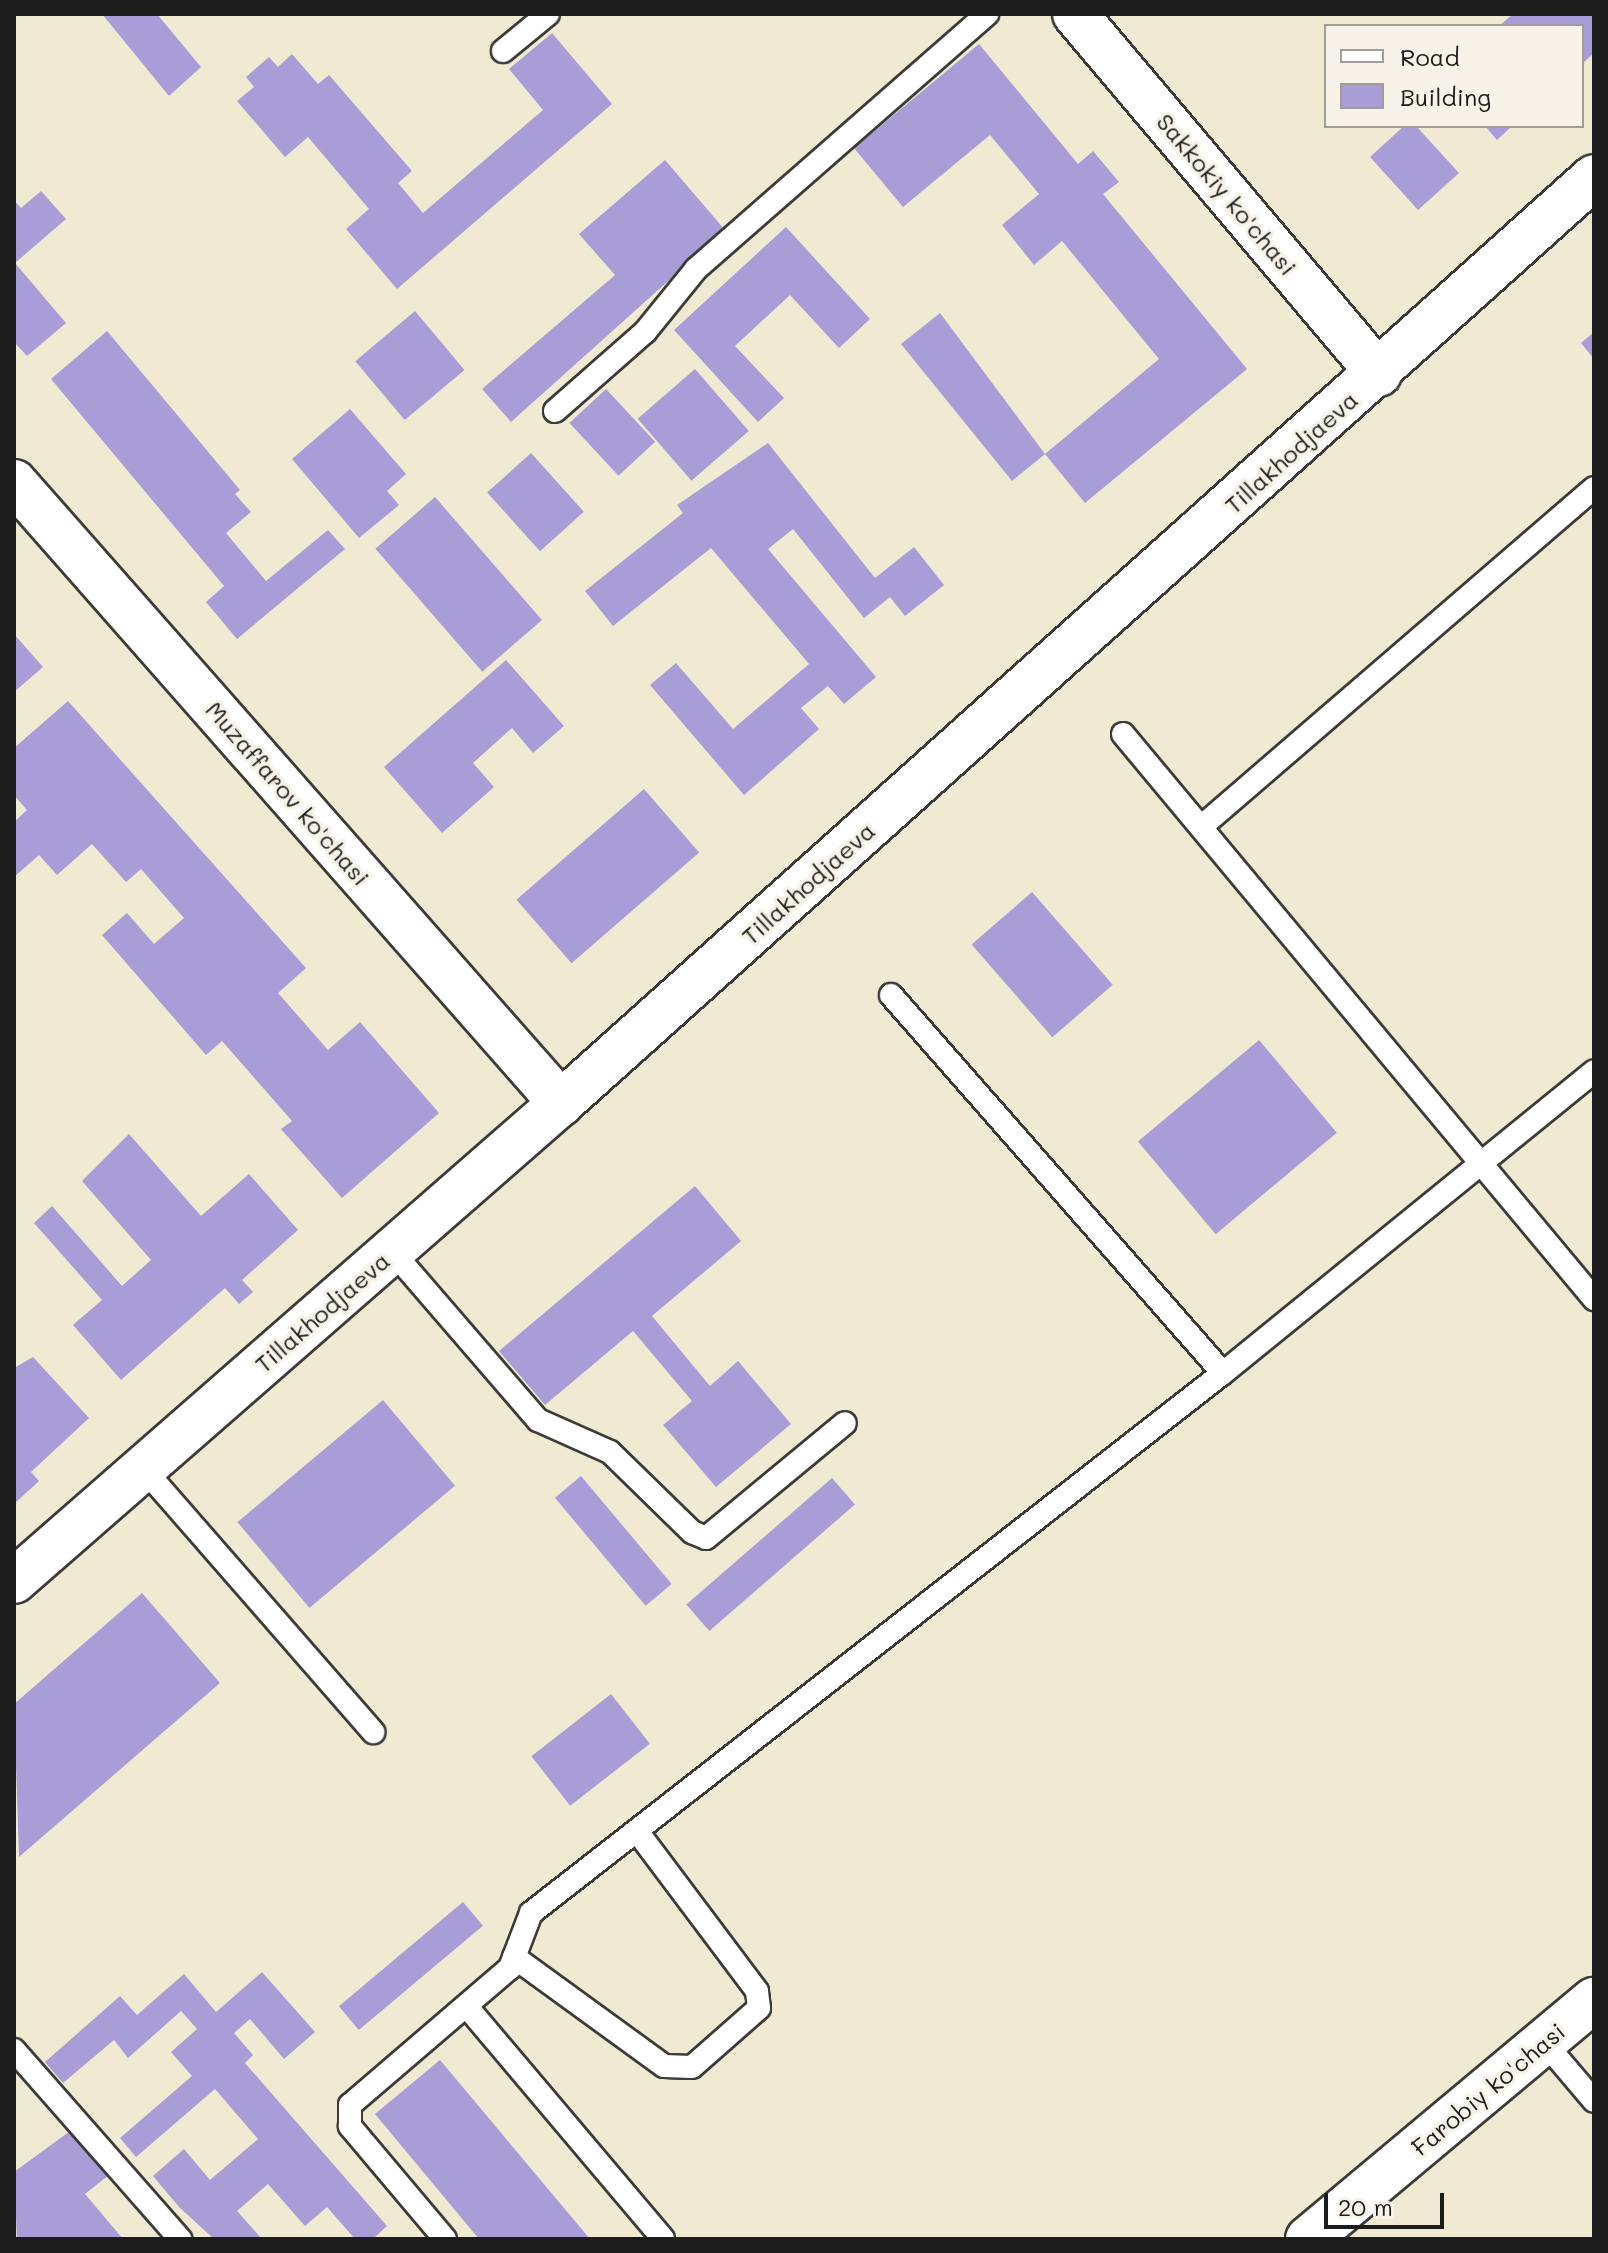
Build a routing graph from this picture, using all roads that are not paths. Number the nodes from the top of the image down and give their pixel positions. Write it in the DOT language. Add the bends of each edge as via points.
graph roads {
  1 [pos="548,14"];
  2 [pos="987,14"];
  3 [pos="1075,14"];
  4 [pos="503,51"];
  5 [pos="1594,177"];
  6 [pos="1379,374"];
  7 [pos="555,411"];
  8 [pos="14,482"];
  9 [pos="1594,488"];
  10 [pos="1123,734"];
  11 [pos="1201,827"];
  12 [pos="891,995"];
  13 [pos="1594,1071"];
  14 [pos="561,1103"];
  15 [pos="1483,1162"];
  16 [pos="392,1251"];
  17 [pos="1594,1299"];
  18 [pos="1223,1373"];
  19 [pos="845,1423"];
  20 [pos="142,1467"];
  21 [pos="14,1581"];
  22 [pos="373,1732"];
  23 [pos="637,1831"];
  24 [pos="514,1957"];
  25 [pos="1594,2000"];
  26 [pos="468,2008"];
  27 [pos="1544,2042"];
  28 [pos="14,2050"];
  29 [pos="1594,2101"];
  30 [pos="180,2239"];
  31 [pos="445,2239"];
  32 [pos="663,2239"];
  33 [pos="1308,2239"];
  1 -- 4 [label="lane"];
  2 -- 7 [label="lane" via="696,269 645,332"];
  3 -- 6 [label="street, Sakkokiy ko'chasi"];
  5 -- 6 [label="street, Tillakhodjaeva"];
  6 -- 14 [label="street, Tillakhodjaeva"];
  8 -- 14 [label="street, Muzaffarov ko'chasi"];
  9 -- 11 [label="lane"];
  10 -- 11 [label="lane"];
  11 -- 15 [label="lane"];
  12 -- 18 [label="lane"];
  13 -- 15 [label="lane"];
  14 -- 16 [label="street, Tillakhodjaeva"];
  15 -- 17 [label="lane"];
  15 -- 18 [label="lane"];
  16 -- 19 [label="lane" via="538,1420 610,1452 692,1532 706,1538"];
  16 -- 20 [label="street, Tillakhodjaeva"];
  18 -- 23 [label="lane"];
  20 -- 21 [label="street, Tillakhodjaeva"];
  20 -- 22 [label="lane"];
  23 -- 24 [label="lane" via="531,1913"];
  23 -- 24 [label="lane" via="757,1991 759,2008 692,2067 664,2066"];
  24 -- 26 [label="lane"];
  25 -- 27 [label="street, Farobiy ko'chasi"];
  26 -- 31 [label="lane" via="350,2105 350,2126"];
  26 -- 32 [label="lane"];
  27 -- 29 [label="lane"];
  27 -- 33 [label="street, Farobiy ko'chasi"];
  28 -- 30 [label="lane"];
}
